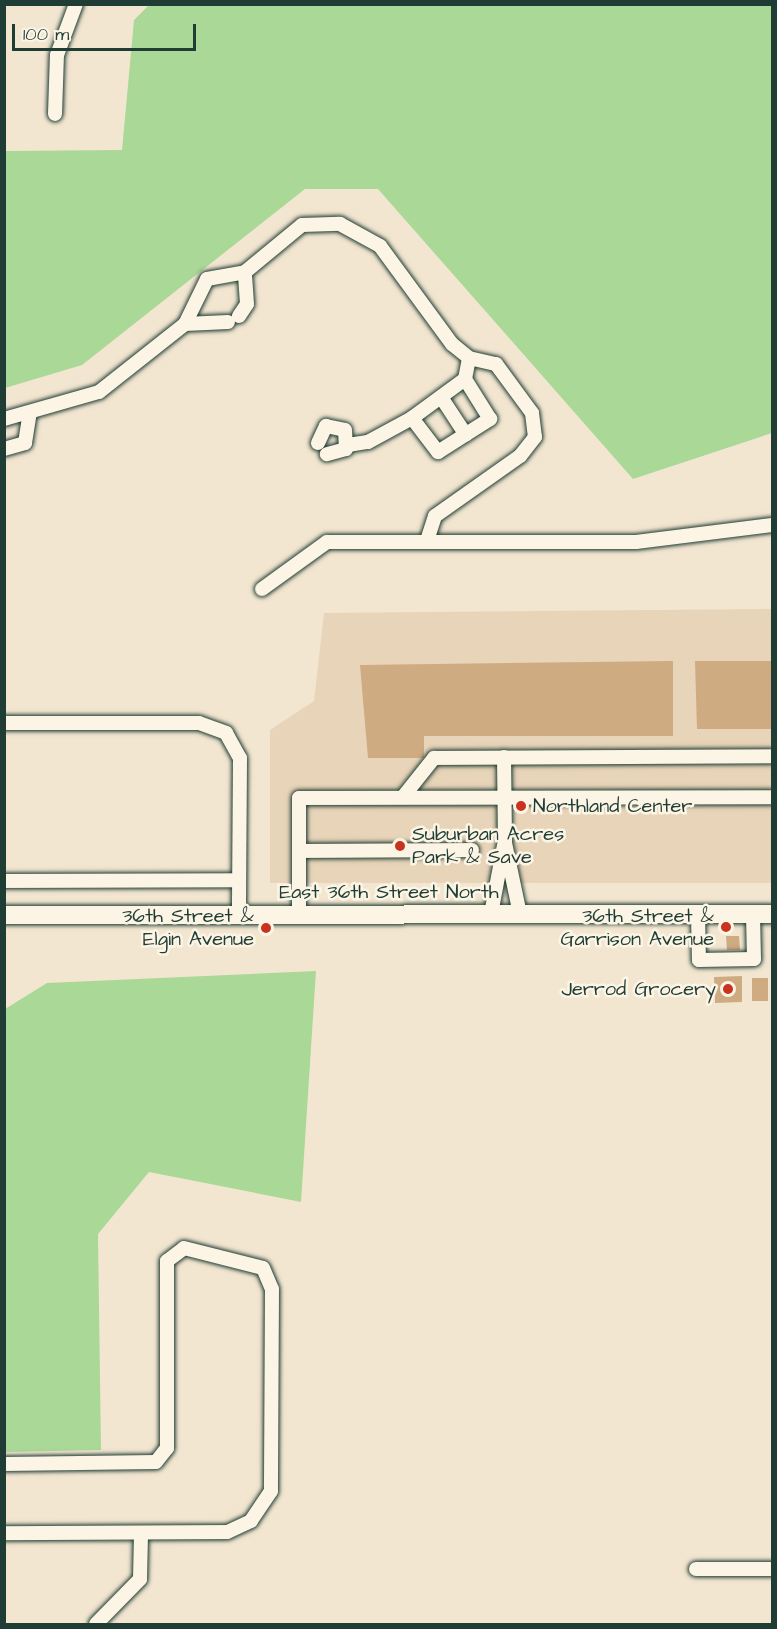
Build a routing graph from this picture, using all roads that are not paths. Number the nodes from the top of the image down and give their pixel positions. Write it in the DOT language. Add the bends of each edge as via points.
graph roads {
  1 [pos="76,4"];
  2 [pos="55,114"];
  3 [pos="245,272"];
  4 [pos="185,324"];
  5 [pos="469,358"];
  6 [pos="465,379"];
  7 [pos="441,397"];
  8 [pos="30,412"];
  9 [pos="412,418"];
  10 [pos="4,419"];
  11 [pos="466,435"];
  12 [pos="318,443"];
  13 [pos="348,445"];
  14 [pos="4,449"];
  15 [pos="327,454"];
  16 [pos="772,525"];
  17 [pos="427,541"];
  18 [pos="262,589"];
  19 [pos="4,723"];
  20 [pos="772,756"];
  21 [pos="504,758"];
  22 [pos="403,797"];
  23 [pos="772,797"];
  24 [pos="504,798"];
  25 [pos="505,843"];
  26 [pos="472,850"];
  27 [pos="299,851"];
  28 [pos="239,880"];
  29 [pos="4,881"];
  30 [pos="239,914"];
  31 [pos="299,914"];
  32 [pos="491,914"];
  33 [pos="520,914"];
  34 [pos="698,914"];
  35 [pos="753,914"];
  36 [pos="772,914"];
  37 [pos="4,915"];
  38 [pos="4,1464"];
  39 [pos="4,1533"];
  40 [pos="141,1534"];
  41 [pos="696,1569"];
  42 [pos="772,1569"];
  43 [pos="96,1624"];
  1 -- 2 [label="street" via="57,55"];
  3 -- 4 [label="street" via="207,279"];
  3 -- 4 [label="street" via="247,304 233,319"];
  3 -- 5 [label="street" via="302,225 340,224 381,246 452,344"];
  4 -- 8 [label="street" via="99,392"];
  5 -- 6 [label="street"];
  5 -- 17 [label="street" via="496,364 532,412 534,437 520,456 435,516"];
  6 -- 7 [label="street"];
  6 -- 11 [label="street" via="490,419"];
  7 -- 9 [label="street"];
  7 -- 11 [label="street"];
  8 -- 10 [label="street"];
  8 -- 14 [label="street" via="25,443"];
  9 -- 11 [label="street" via="438,452"];
  9 -- 13 [label="street" via="368,442"];
  12 -- 13 [label="street" via="322,429 331,424 345,430"];
  13 -- 15 [label="street" via="337,455"];
  16 -- 17 [label="street" via="636,542"];
  17 -- 18 [label="street" via="327,543"];
  19 -- 28 [label="street" via="214,726 234,744 240,758"];
  20 -- 21 [label="street"];
  21 -- 22 [label="street" via="434,758"];
  21 -- 24 [label="street"];
  22 -- 24 [label="street"];
  22 -- 27 [label="street" via="299,798"];
  23 -- 24 [label="street"];
  24 -- 25 [label="street"];
  25 -- 32 [label="street"];
  25 -- 33 [label="street"];
  26 -- 27 [label="street"];
  27 -- 31 [label="street"];
  28 -- 29 [label="street"];
  28 -- 30 [label="street"];
  30 -- 31 [label="main road, East 36th Street North"];
  30 -- 37 [label="main road, East 36th Street North"];
  31 -- 32 [label="main road, East 36th Street North"];
  32 -- 33 [label="main road, East 36th Street North"];
  33 -- 34 [label="main road, East 36th Street North"];
  34 -- 35 [label="main road, East 36th Street North"];
  34 -- 35 [label="street" via="699,960 754,959"];
  35 -- 36 [label="main road, East 36th Street North"];
  38 -- 40 [label="street" via="156,1462 167,1448 167,1261 184,1248 254,1262 269,1277 272,1289 271,1491 240,1529"];
  39 -- 40 [label="street"];
  40 -- 43 [label="street" via="140,1579"];
  41 -- 42 [label="street"];
}
